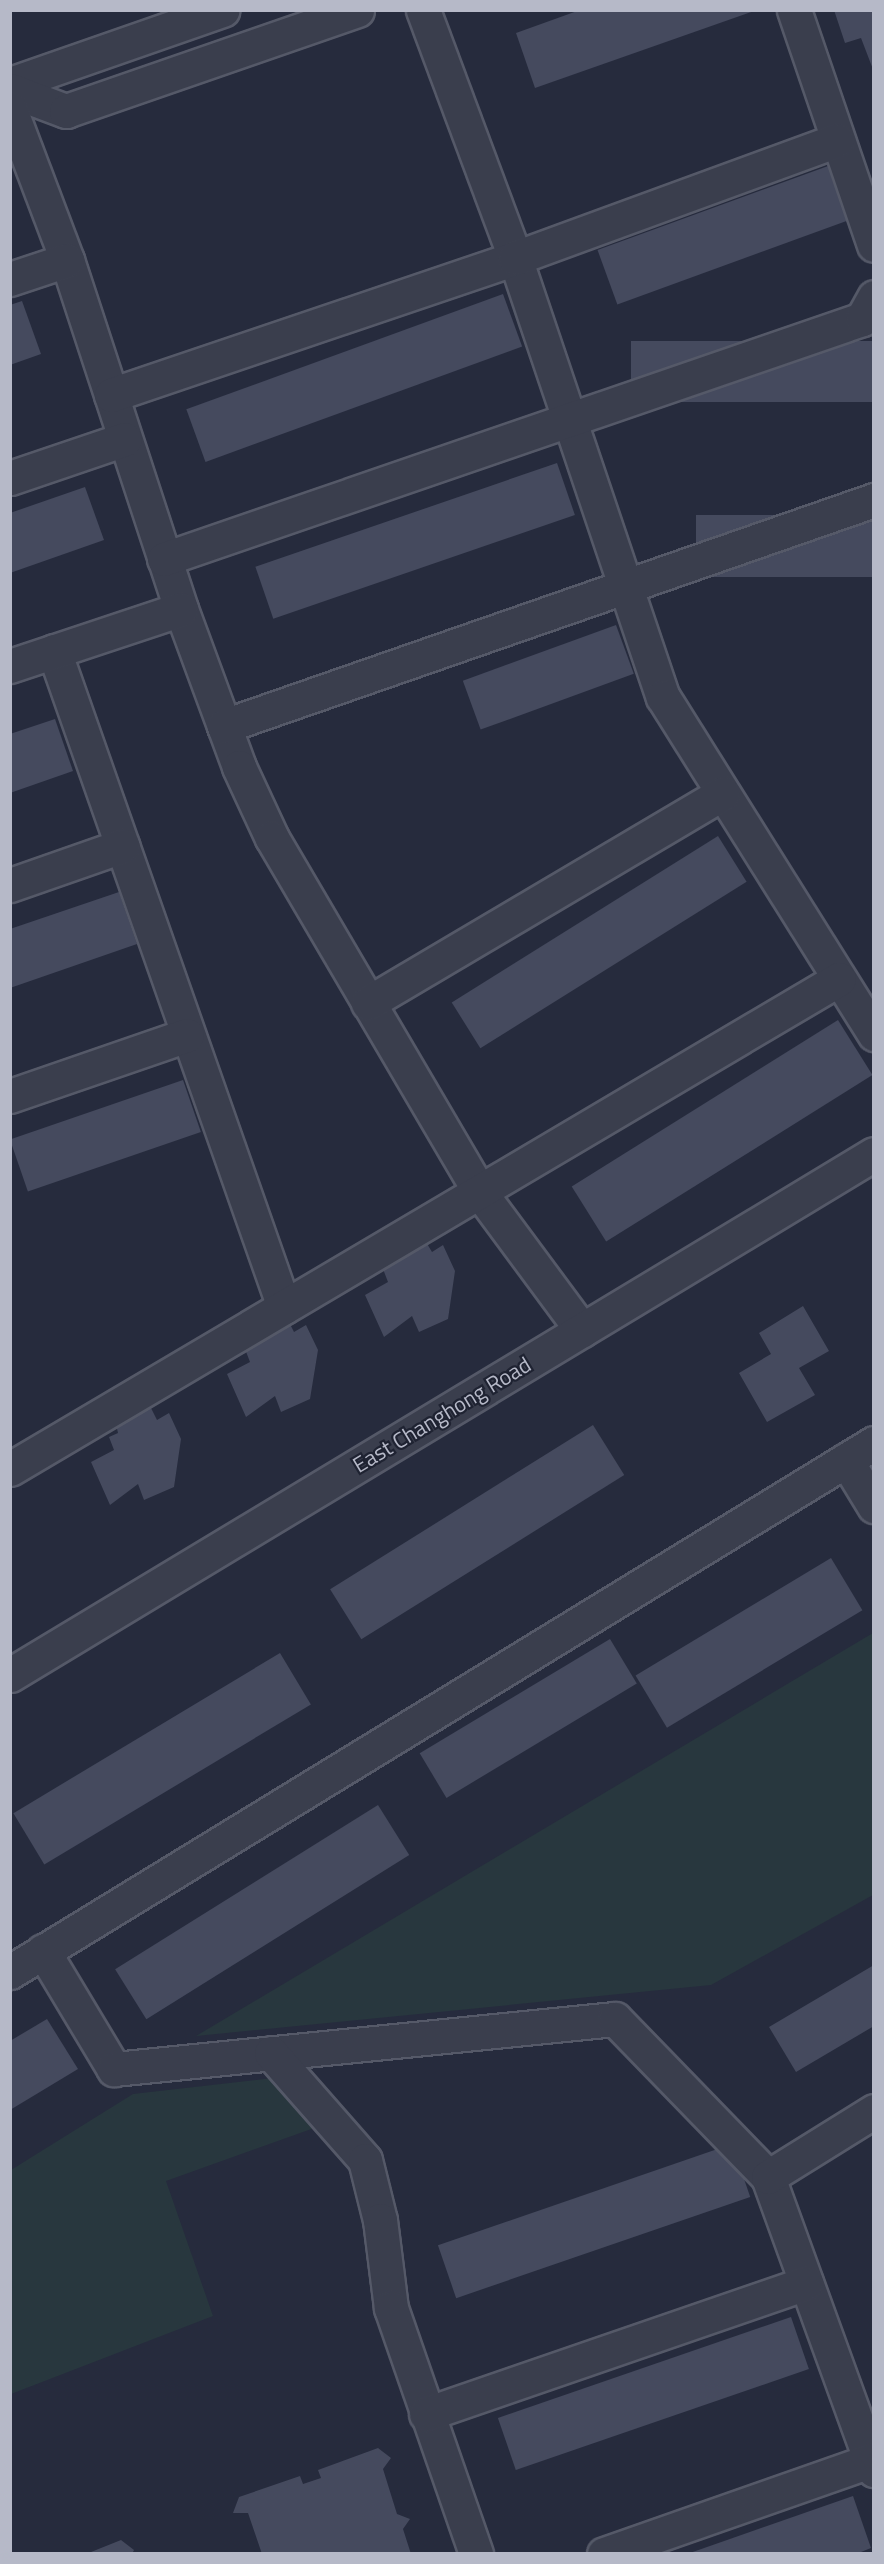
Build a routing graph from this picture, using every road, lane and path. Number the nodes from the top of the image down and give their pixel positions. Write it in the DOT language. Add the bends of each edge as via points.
graph roads {
  1 [pos="223,10"];
  2 [pos="357,10"];
  3 [pos="423,10"];
  4 [pos="794,10"];
  5 [pos="10,84"];
  6 [pos="10,90"];
  7 [pos="10,109"];
  8 [pos="837,140"];
  9 [pos="873,245"];
  10 [pos="515,258"];
  11 [pos="67,260"];
  12 [pos="10,279"];
  13 [pos="873,297"];
  14 [pos="111,395"];
  15 [pos="572,422"];
  16 [pos="125,439"];
  17 [pos="10,478"];
  18 [pos="873,500"];
  19 [pos="164,559"];
  20 [pos="628,587"];
  21 [pos="181,609"];
  22 [pos="54,651"];
  23 [pos="10,666"];
  24 [pos="224,726"];
  25 [pos="723,793"];
  26 [pos="122,846"];
  27 [pos="10,885"];
  28 [pos="839,979"];
  29 [pos="368,1003"];
  30 [pos="873,1034"];
  31 [pos="187,1035"];
  32 [pos="10,1095"];
  33 [pos="873,1154"];
  34 [pos="479,1191"];
  35 [pos="284,1307"];
  36 [pos="582,1330"];
  37 [pos="873,1443"];
  38 [pos="846,1460"];
  39 [pos="10,1469"];
  40 [pos="873,1506"];
  41 [pos="10,1675"];
  42 [pos="44,1951"];
  43 [pos="10,1972"];
  44 [pos="271,2053"];
  45 [pos="873,2111"];
  46 [pos="768,2177"];
  47 [pos="806,2283"];
  48 [pos="426,2414"];
  49 [pos="872,2466"];
  50 [pos="476,2553"];
  51 [pos="604,2553"];
  1 -- 5 [label="street"];
  2 -- 6 [label="street" via="66,111"];
  3 -- 10 [label="street"];
  4 -- 8 [label="street"];
  7 -- 11 [label="street"];
  8 -- 9 [label="street"];
  8 -- 10 [label="street"];
  10 -- 14 [label="street"];
  10 -- 15 [label="street"];
  11 -- 12 [label="street"];
  11 -- 14 [label="street"];
  13 -- 15 [label="street" via="862,319"];
  14 -- 16 [label="street"];
  15 -- 19 [label="street"];
  15 -- 20 [label="street"];
  16 -- 17 [label="street"];
  16 -- 19 [label="street"];
  18 -- 20 [label="street"];
  19 -- 21 [label="street"];
  20 -- 24 [label="street"];
  20 -- 25 [label="street" via="663,697"];
  21 -- 22 [label="street"];
  21 -- 24 [label="street"];
  22 -- 23 [label="street"];
  22 -- 26 [label="street"];
  24 -- 29 [label="street" via="272,838"];
  25 -- 28 [label="street"];
  25 -- 29 [label="street"];
  26 -- 27 [label="street"];
  26 -- 31 [label="street"];
  28 -- 30 [label="street"];
  28 -- 34 [label="street"];
  29 -- 34 [label="street"];
  31 -- 32 [label="street"];
  31 -- 35 [label="street"];
  33 -- 36 [label="street, East Changhong Road"];
  34 -- 35 [label="street"];
  34 -- 36 [label="street"];
  35 -- 39 [label="street"];
  36 -- 41 [label="street, East Changhong Road"];
  37 -- 38 [label="street"];
  38 -- 40 [label="street"];
  38 -- 42 [label="street"];
  42 -- 43 [label="street"];
  42 -- 44 [label="street" via="114,2069"];
  44 -- 46 [label="street" via="615,2019"];
  44 -- 48 [label="street" via="365,2160 380,2220 391,2308"];
  45 -- 46 [label="street"];
  46 -- 47 [label="street"];
  47 -- 48 [label="street"];
  47 -- 49 [label="street"];
  48 -- 50 [label="street"];
  49 -- 51 [label="street"];
}
